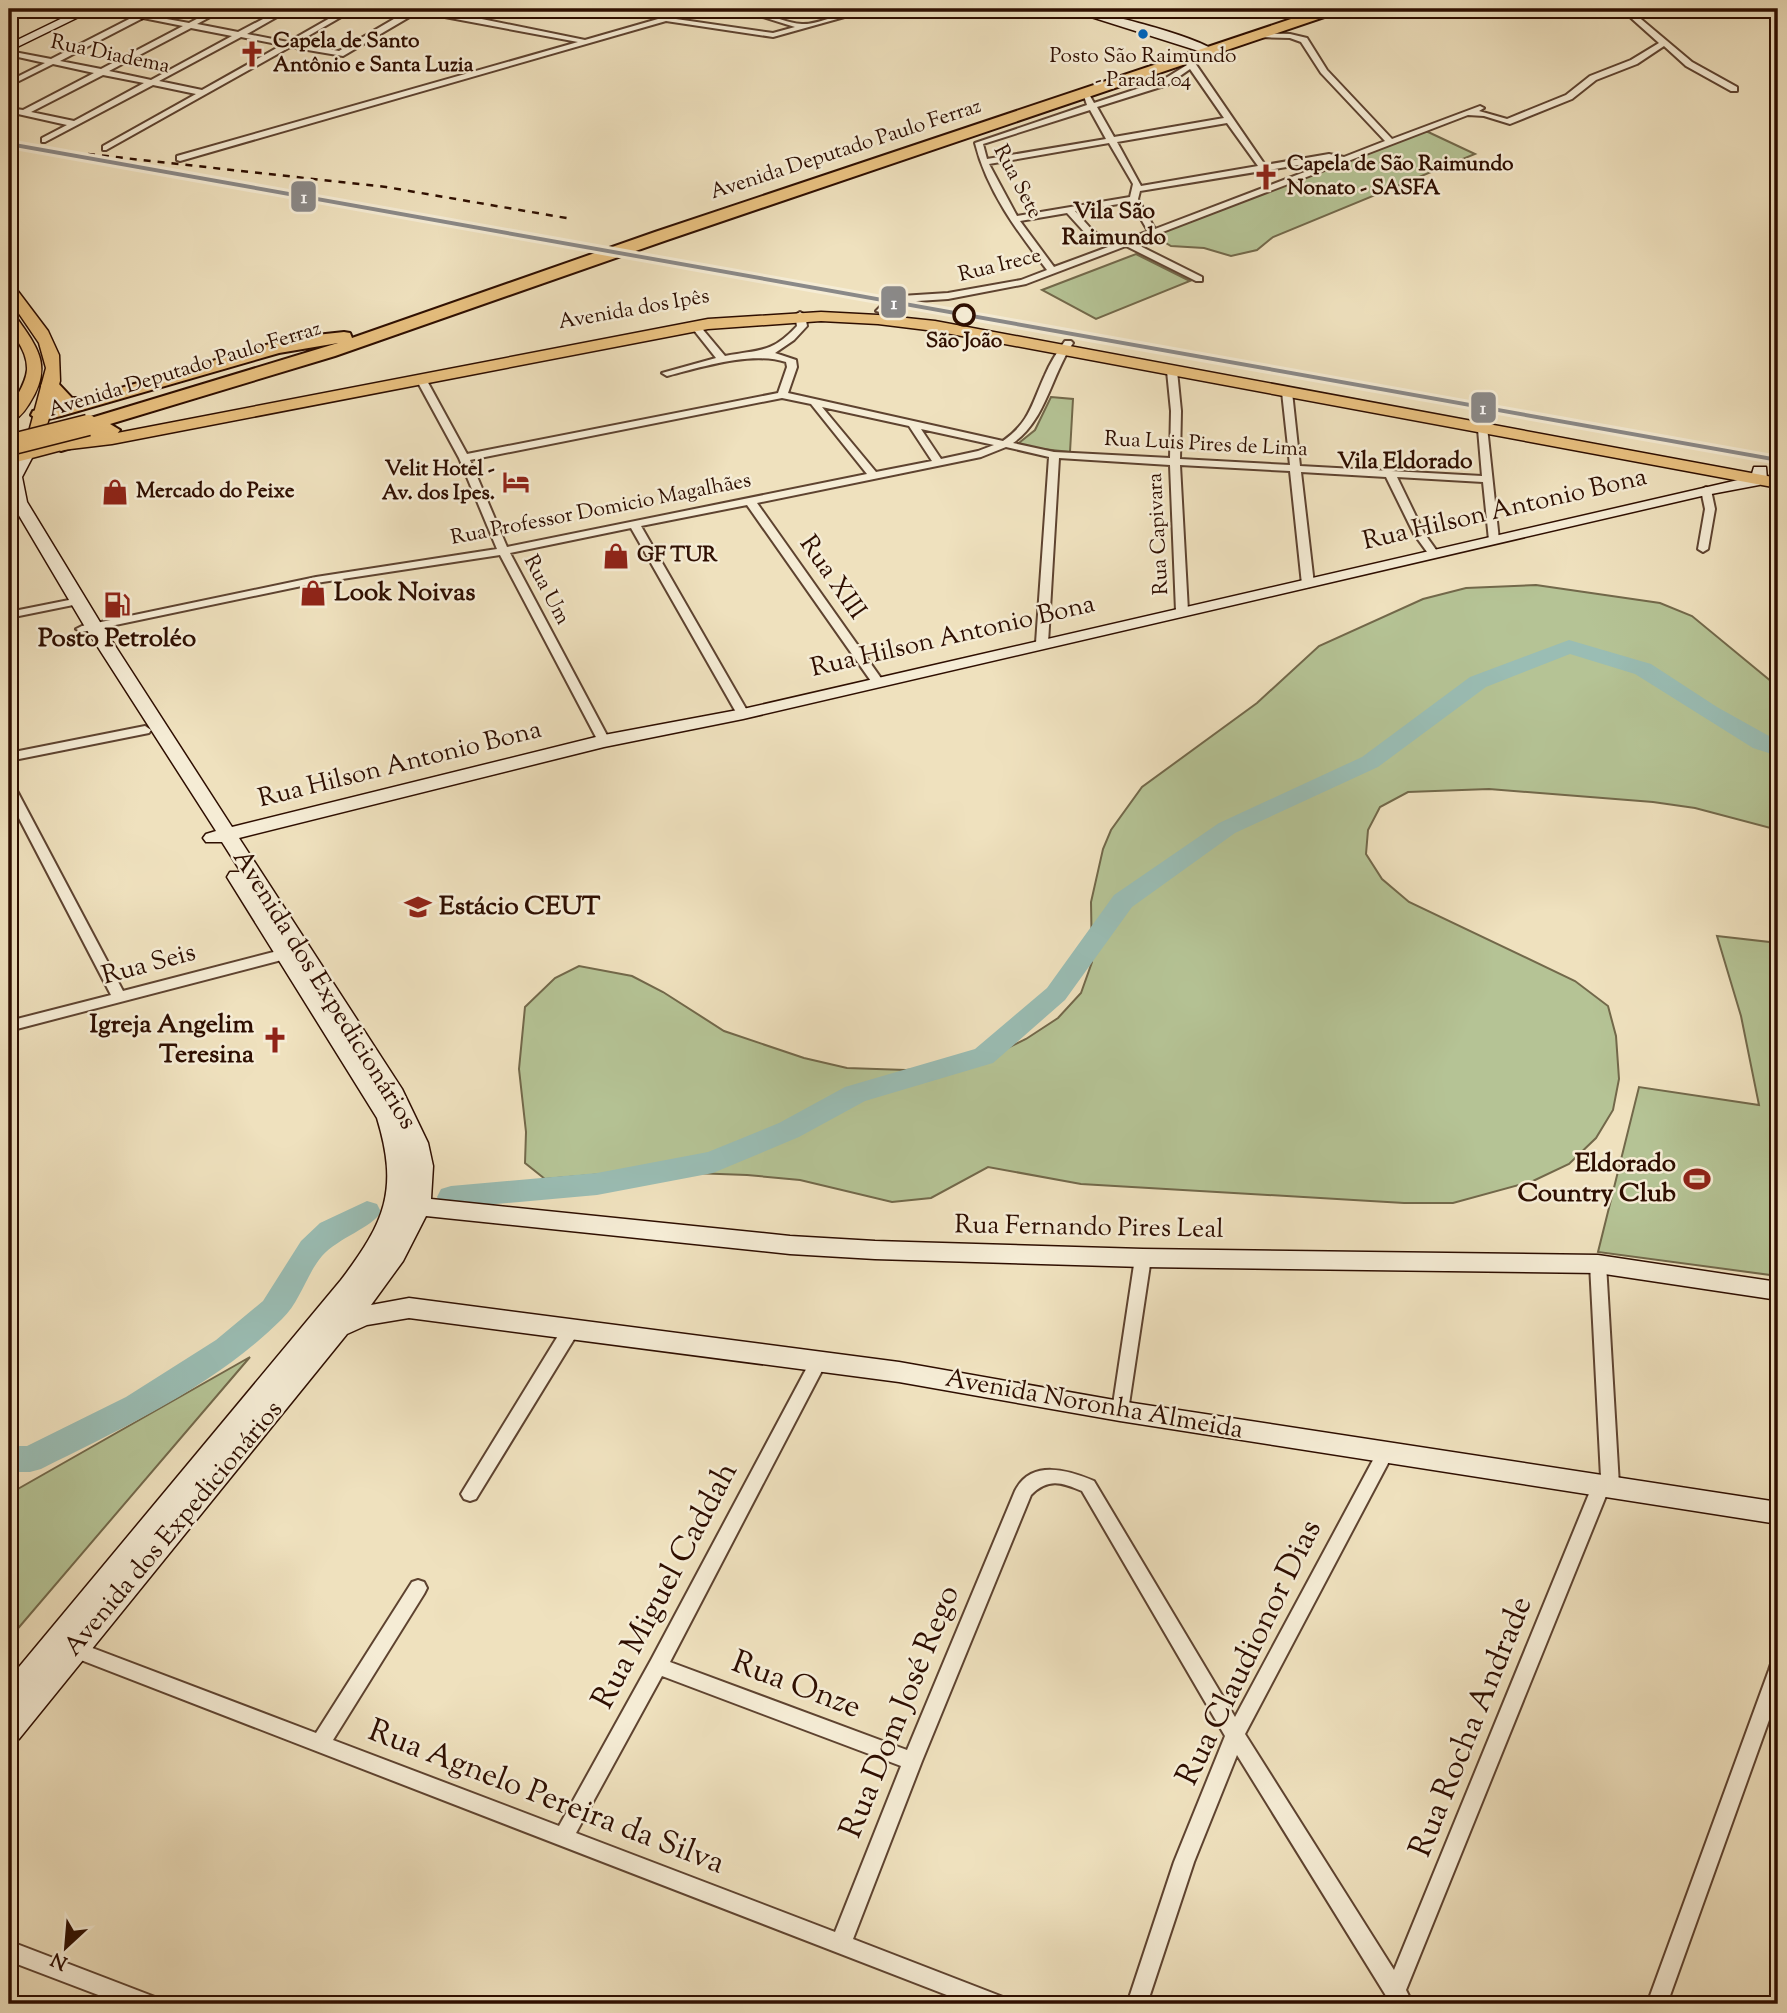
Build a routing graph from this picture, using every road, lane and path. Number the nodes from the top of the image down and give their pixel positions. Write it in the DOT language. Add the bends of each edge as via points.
graph roads {
  1 [pos="23,9"];
  2 [pos="89,9"];
  3 [pos="104,9"];
  4 [pos="156,9"];
  5 [pos="221,9"];
  6 [pos="287,9"];
  7 [pos="352,9"];
  8 [pos="416,9"];
  9 [pos="484,9"];
  10 [pos="638,9"];
  11 [pos="701,9"];
  12 [pos="741,9"];
  13 [pos="869,9"];
  14 [pos="1072,9"];
  15 [pos="1334,9"];
  16 [pos="1625,9"];
  17 [pos="9,16"];
  18 [pos="142,16"];
  19 [pos="458,17"];
  20 [pos="664,19"];
  21 [pos="190,25"];
  22 [pos="803,27"];
  23 [pos="820,32"];
  24 [pos="239,35"];
  25 [pos="1258,35"];
  26 [pos="586,41"];
  27 [pos="1664,43"];
  28 [pos="289,44"];
  29 [pos="9,51"];
  30 [pos="1209,51"];
  31 [pos="53,61"];
  32 [pos="1189,62"];
  33 [pos="103,71"];
  34 [pos="153,82"];
  35 [pos="9,84"];
  36 [pos="1734,89"];
  37 [pos="204,93"];
  38 [pos="1088,100"];
  39 [pos="1480,108"];
  40 [pos="9,110"];
  41 [pos="24,113"];
  42 [pos="1469,113"];
  43 [pos="1228,120"];
  44 [pos="75,124"];
  45 [pos="45,140"];
  46 [pos="1111,140"];
  47 [pos="1391,142"];
  48 [pos="106,148"];
  49 [pos="180,158"];
  50 [pos="1345,159"];
  51 [pos="985,162"];
  52 [pos="1264,168"];
  53 [pos="1138,189"];
  54 [pos="1134,199"];
  55 [pos="1069,210"];
  56 [pos="1015,219"];
  57 [pos="1153,233"];
  58 [pos="1127,243"];
  59 [pos="1115,247"];
  60 [pos="1053,271"];
  61 [pos="1199,279"];
  62 [pos="9,289"];
  63 [pos="881,311"];
  64 [pos="800,315"];
  65 [pos="9,317"];
  66 [pos="696,327"];
  67 [pos="373,334"];
  68 [pos="1065,347"];
  69 [pos="765,355"];
  70 [pos="724,360"];
  71 [pos="1172,370"];
  72 [pos="1201,372"];
  73 [pos="667,373"];
  74 [pos="421,379"];
  75 [pos="50,386"];
  76 [pos="1287,392"];
  77 [pos="782,396"];
  78 [pos="815,405"];
  79 [pos="87,415"];
  80 [pos="9,421"];
  81 [pos="39,423"];
  82 [pos="913,424"];
  83 [pos="1483,429"];
  84 [pos="9,437"];
  85 [pos="61,445"];
  86 [pos="1008,445"];
  87 [pos="14,453"];
  88 [pos="1054,455"];
  89 [pos="464,458"];
  90 [pos="939,463"];
  91 [pos="1175,463"];
  92 [pos="1715,466"];
  93 [pos="1295,470"];
  94 [pos="1390,474"];
  95 [pos="1778,474"];
  96 [pos="1759,475"];
  97 [pos="874,476"];
  98 [pos="1487,479"];
  99 [pos="1778,483"];
  100 [pos="1706,490"];
  101 [pos="750,501"];
  102 [pos="14,505"];
  103 [pos="635,526"];
  104 [pos="1493,540"];
  105 [pos="1703,549"];
  106 [pos="503,551"];
  107 [pos="1434,554"];
  108 [pos="1308,584"];
  109 [pos="73,603"];
  110 [pos="1182,611"];
  111 [pos="9,615"];
  112 [pos="88,628"];
  113 [pos="1042,643"];
  114 [pos="877,681"];
  115 [pos="743,714"];
  116 [pos="145,730"];
  117 [pos="604,741"];
  118 [pos="9,757"];
  119 [pos="9,788"];
  120 [pos="220,836"];
  121 [pos="294,952"];
  122 [pos="120,998"];
  123 [pos="9,1026"];
  124 [pos="408,1206"];
  125 [pos="1143,1258"];
  126 [pos="1598,1264"];
  127 [pos="372,1273"];
  128 [pos="1778,1291"];
  129 [pos="409,1308"];
  130 [pos="342,1326"];
  131 [pos="570,1331"];
  132 [pos="818,1363"];
  133 [pos="1120,1411"];
  134 [pos="1386,1452"];
  135 [pos="1606,1485"];
  136 [pos="470,1494"];
  137 [pos="1778,1513"];
  138 [pos="418,1588"];
  139 [pos="74,1649"];
  140 [pos="658,1666"];
  141 [pos="1778,1670"];
  142 [pos="9,1700"];
  143 [pos="9,1730"];
  144 [pos="1235,1735"];
  145 [pos="320,1743"];
  146 [pos="912,1761"];
  147 [pos="564,1836"];
  148 [pos="841,1943"];
  149 [pos="9,1951"];
  150 [pos="1399,1998"];
  151 [pos="148,2004"];
  152 [pos="996,2004"];
  153 [pos="1137,2004"];
  154 [pos="1657,2004"];
  1 -- 17 [label="street"];
  2 -- 29 [label="main road"];
  3 -- 18 [label="main road"];
  4 -- 18 [label="main road"];
  5 -- 21 [label="street"];
  6 -- 24 [label="street"];
  7 -- 28 [label="street"];
  8 -- 19 [label="street"];
  8 -- 28 [label="street" via="338,54"];
  9 -- 19 [label="street"];
  10 -- 20 [label="street"];
  11 -- 20 [label="street"];
  12 -- 22 [label="street"];
  13 -- 22 [label="street"];
  14 -- 30 [label="main road"];
  15 -- 25 [label="highway, Avenida Deputado Paulo Ferraz"];
  16 -- 27 [label="street"];
  18 -- 21 [label="street"];
  18 -- 31 [label="street"];
  19 -- 26 [label="street"];
  20 -- 22 [label="street" via="773,35"];
  20 -- 26 [label="street"];
  21 -- 24 [label="street"];
  21 -- 33 [label="street"];
  22 -- 23 [label="street"];
  24 -- 28 [label="street"];
  24 -- 34 [label="street"];
  25 -- 30 [label="highway, Avenida Deputado Paulo Ferraz"];
  25 -- 47 [label="street" via="1304,40 1324,71"];
  26 -- 49 [label="street"];
  27 -- 36 [label="street" via="1704,74"];
  27 -- 42 [label="street" via="1634,62 1593,78 1569,97 1507,122"];
  28 -- 37 [label="street"];
  29 -- 31 [label="street, Rua Diadema"];
  30 -- 32 [label="highway, Avenida Deputado Paulo Ferraz"];
  31 -- 33 [label="street, Rua Diadema"];
  31 -- 35 [label="street"];
  32 -- 38 [label="highway, Avenida Deputado Paulo Ferraz"];
  32 -- 43 [label="street"];
  33 -- 34 [label="street, Rua Diadema"];
  33 -- 41 [label="street"];
  34 -- 37 [label="street, Rua Diadema"];
  34 -- 44 [label="street"];
  37 -- 48 [label="street"];
  38 -- 46 [label="street"];
  38 -- 51 [label="street, Rua Sete" via="980,142"];
  38 -- 67 [label="highway, Avenida Deputado Paulo Ferraz" via="661,236"];
  39 -- 42 [label="street, Rua Irece"];
  40 -- 41 [label="street"];
  41 -- 44 [label="street"];
  42 -- 47 [label="street, Rua Irece"];
  43 -- 46 [label="street"];
  43 -- 52 [label="street"];
  44 -- 45 [label="street"];
  46 -- 51 [label="street"];
  46 -- 53 [label="street"];
  47 -- 50 [label="street, Rua Irece"];
  50 -- 52 [label="street" via="1328,157"];
  50 -- 57 [label="street, Rua Irece"];
  51 -- 56 [label="street, Rua Sete"];
  52 -- 53 [label="street"];
  53 -- 54 [label="street"];
  54 -- 55 [label="street"];
  54 -- 57 [label="street"];
  55 -- 56 [label="street"];
  55 -- 59 [label="street" via="1090,233"];
  56 -- 60 [label="street, Rua Sete"];
  57 -- 58 [label="street, Rua Irece"];
  58 -- 59 [label="street, Rua Irece"];
  58 -- 61 [label="street"];
  59 -- 60 [label="street, Rua Irece"];
  60 -- 63 [label="street, Rua Irece" via="1011,285 901,299"];
  62 -- 75 [label="main road" via="48,343 53,365"];
  63 -- 68 [label="main road, Avenida dos Ipês"];
  63 -- 74 [label="main road, Avenida dos Ipês" via="804,308 707,318 417,372"];
  64 -- 66 [label="main road, Avenida dos Ipês"];
  64 -- 68 [label="main road, Avenida dos Ipês" via="904,321"];
  64 -- 69 [label="street" via="802,326"];
  65 -- 80 [label="main road" via="33,354 36,367 26,396"];
  66 -- 70 [label="street"];
  66 -- 74 [label="main road, Avenida dos Ipês"];
  67 -- 79 [label="highway, Avenida Deputado Paulo Ferraz" via="316,356"];
  67 -- 85 [label="highway" via="329,363"];
  68 -- 71 [label="main road, Avenida dos Ipês"];
  68 -- 72 [label="main road, Avenida dos Ipês"];
  68 -- 86 [label="street" via="1028,425"];
  69 -- 70 [label="street"];
  69 -- 77 [label="street" via="788,359 792,367"];
  70 -- 73 [label="street"];
  71 -- 72 [label="main road, Avenida dos Ipês"];
  71 -- 91 [label="street, Rua Capivara"];
  72 -- 76 [label="main road, Avenida dos Ipês"];
  72 -- 92 [label="main road, Avenida dos Ipês"];
  74 -- 85 [label="main road, Avenida dos Ipês"];
  74 -- 89 [label="street, Rua Um"];
  75 -- 79 [label="highway" via="55,396"];
  75 -- 81 [label="main road"];
  76 -- 83 [label="main road, Avenida dos Ipês"];
  76 -- 93 [label="street"];
  77 -- 78 [label="street, Rua Luis Pires de Lima"];
  77 -- 89 [label="street"];
  78 -- 82 [label="street, Rua Luis Pires de Lima"];
  78 -- 97 [label="street"];
  79 -- 81 [label="highway"];
  79 -- 84 [label="highway, Avenida Deputado Paulo Ferraz"];
  79 -- 87 [label="highway, Avenida Deputado Paulo Ferraz, bridge"];
  80 -- 81 [label="main road"];
  81 -- 87 [label="main road" via="33,447"];
  82 -- 86 [label="street, Rua Luis Pires de Lima"];
  82 -- 90 [label="street"];
  83 -- 92 [label="main road, Avenida dos Ipês"];
  83 -- 98 [label="street"];
  85 -- 87 [label="main road, Avenida dos Ipês"];
  86 -- 88 [label="street, Rua Luis Pires de Lima"];
  86 -- 90 [label="street, Rua Professor Domicio Magalhães"];
  87 -- 102 [label="main road"];
  88 -- 91 [label="street, Rua Luis Pires de Lima"];
  88 -- 113 [label="street"];
  89 -- 106 [label="street, Rua Um"];
  90 -- 97 [label="street, Rua Professor Domicio Magalhães"];
  91 -- 93 [label="street, Rua Luis Pires de Lima"];
  91 -- 110 [label="street, Rua Capivara"];
  92 -- 96 [label="main road, Avenida dos Ipês"];
  92 -- 100 [label="main road" via="1714,479"];
  93 -- 94 [label="street, Rua Luis Pires de Lima"];
  93 -- 108 [label="street"];
  94 -- 98 [label="street, Rua Luis Pires de Lima"];
  94 -- 107 [label="street" via="1419,534"];
  95 -- 96 [label="main road, Avenida dos Ipês"];
  96 -- 99 [label="main road, Avenida dos Ipês"];
  96 -- 100 [label="main road, Rua Hilson Antonio Bona"];
  97 -- 101 [label="street, Rua Professor Domicio Magalhães"];
  98 -- 104 [label="street"];
  100 -- 104 [label="main road, Rua Hilson Antonio Bona"];
  100 -- 105 [label="street" via="1710,509"];
  101 -- 103 [label="street, Rua Professor Domicio Magalhães"];
  101 -- 114 [label="street, Rua XIII"];
  102 -- 109 [label="main road, Avenida dos Expedicionários"];
  103 -- 106 [label="street, Rua Professor Domicio Magalhães"];
  103 -- 115 [label="street"];
  104 -- 107 [label="main road, Rua Hilson Antonio Bona"];
  106 -- 112 [label="street, Rua Professor Domicio Magalhães" via="316,580"];
  106 -- 117 [label="street, Rua Um"];
  107 -- 108 [label="main road, Rua Hilson Antonio Bona"];
  108 -- 110 [label="main road, Rua Hilson Antonio Bona"];
  109 -- 111 [label="street"];
  109 -- 112 [label="main road, Avenida dos Expedicionários"];
  110 -- 113 [label="main road, Rua Hilson Antonio Bona"];
  112 -- 116 [label="main road, Avenida dos Expedicionários"];
  112 -- 120 [label="main road, Avenida dos Expedicionários"];
  113 -- 114 [label="main road, Rua Hilson Antonio Bona"];
  114 -- 115 [label="main road, Rua Hilson Antonio Bona"];
  115 -- 117 [label="main road, Rua Hilson Antonio Bona"];
  116 -- 118 [label="street"];
  116 -- 120 [label="main road, Avenida dos Expedicionários"];
  117 -- 120 [label="main road, Rua Hilson Antonio Bona"];
  119 -- 122 [label="street"];
  120 -- 121 [label="main road, Avenida dos Expedicionários"];
  121 -- 122 [label="street, Rua Seis"];
  121 -- 124 [label="main road, Avenida dos Expedicionários" via="388,1117 397,1139"];
  122 -- 123 [label="street, Rua Seis"];
  124 -- 125 [label="main road, Rua Fernando Pires Leal" via="802,1245"];
  124 -- 127 [label="main road, Avenida dos Expedicionários" via="398,1250"];
  125 -- 126 [label="main road, Rua Fernando Pires Leal"];
  125 -- 133 [label="street"];
  126 -- 128 [label="main road, Rua Fernando Pires Leal"];
  126 -- 135 [label="street, Rua Rocha Andrade"];
  127 -- 129 [label="main road" via="390,1296"];
  127 -- 130 [label="main road, Avenida dos Expedicionários"];
  127 -- 142 [label="main road, Avenida dos Expedicionários"];
  129 -- 130 [label="main road" via="362,1316"];
  129 -- 131 [label="main road, Avenida Noronha Almeida"];
  130 -- 139 [label="main road, Avenida dos Expedicionários"];
  131 -- 132 [label="main road, Avenida Noronha Almeida"];
  131 -- 136 [label="street"];
  132 -- 133 [label="main road, Avenida Noronha Almeida" via="999,1388"];
  132 -- 140 [label="street, Rua Miguel Caddah"];
  133 -- 134 [label="main road, Avenida Noronha Almeida"];
  134 -- 135 [label="main road, Avenida Noronha Almeida"];
  134 -- 144 [label="street, Rua Claudionor Dias"];
  135 -- 137 [label="main road, Avenida Noronha Almeida"];
  135 -- 150 [label="street, Rua Rocha Andrade"];
  138 -- 145 [label="street"];
  139 -- 143 [label="main road, Avenida dos Expedicionários"];
  139 -- 145 [label="street, Rua Agnelo Pereira da Silva"];
  140 -- 146 [label="street, Rua Onze"];
  140 -- 147 [label="street, Rua Miguel Caddah"];
  141 -- 154 [label="street"];
  144 -- 146 [label="street, Rua Dom José Rego" via="1088,1486 1064,1476 1041,1477 1031,1482 1018,1504"];
  144 -- 150 [label="street"];
  144 -- 153 [label="street, Rua Claudionor Dias" via="1184,1862"];
  145 -- 147 [label="street, Rua Agnelo Pereira da Silva"];
  146 -- 148 [label="street, Rua Dom José Rego"];
  147 -- 148 [label="street, Rua Agnelo Pereira da Silva"];
  148 -- 152 [label="street, Rua Agnelo Pereira da Silva"];
  149 -- 151 [label="street"];
}
